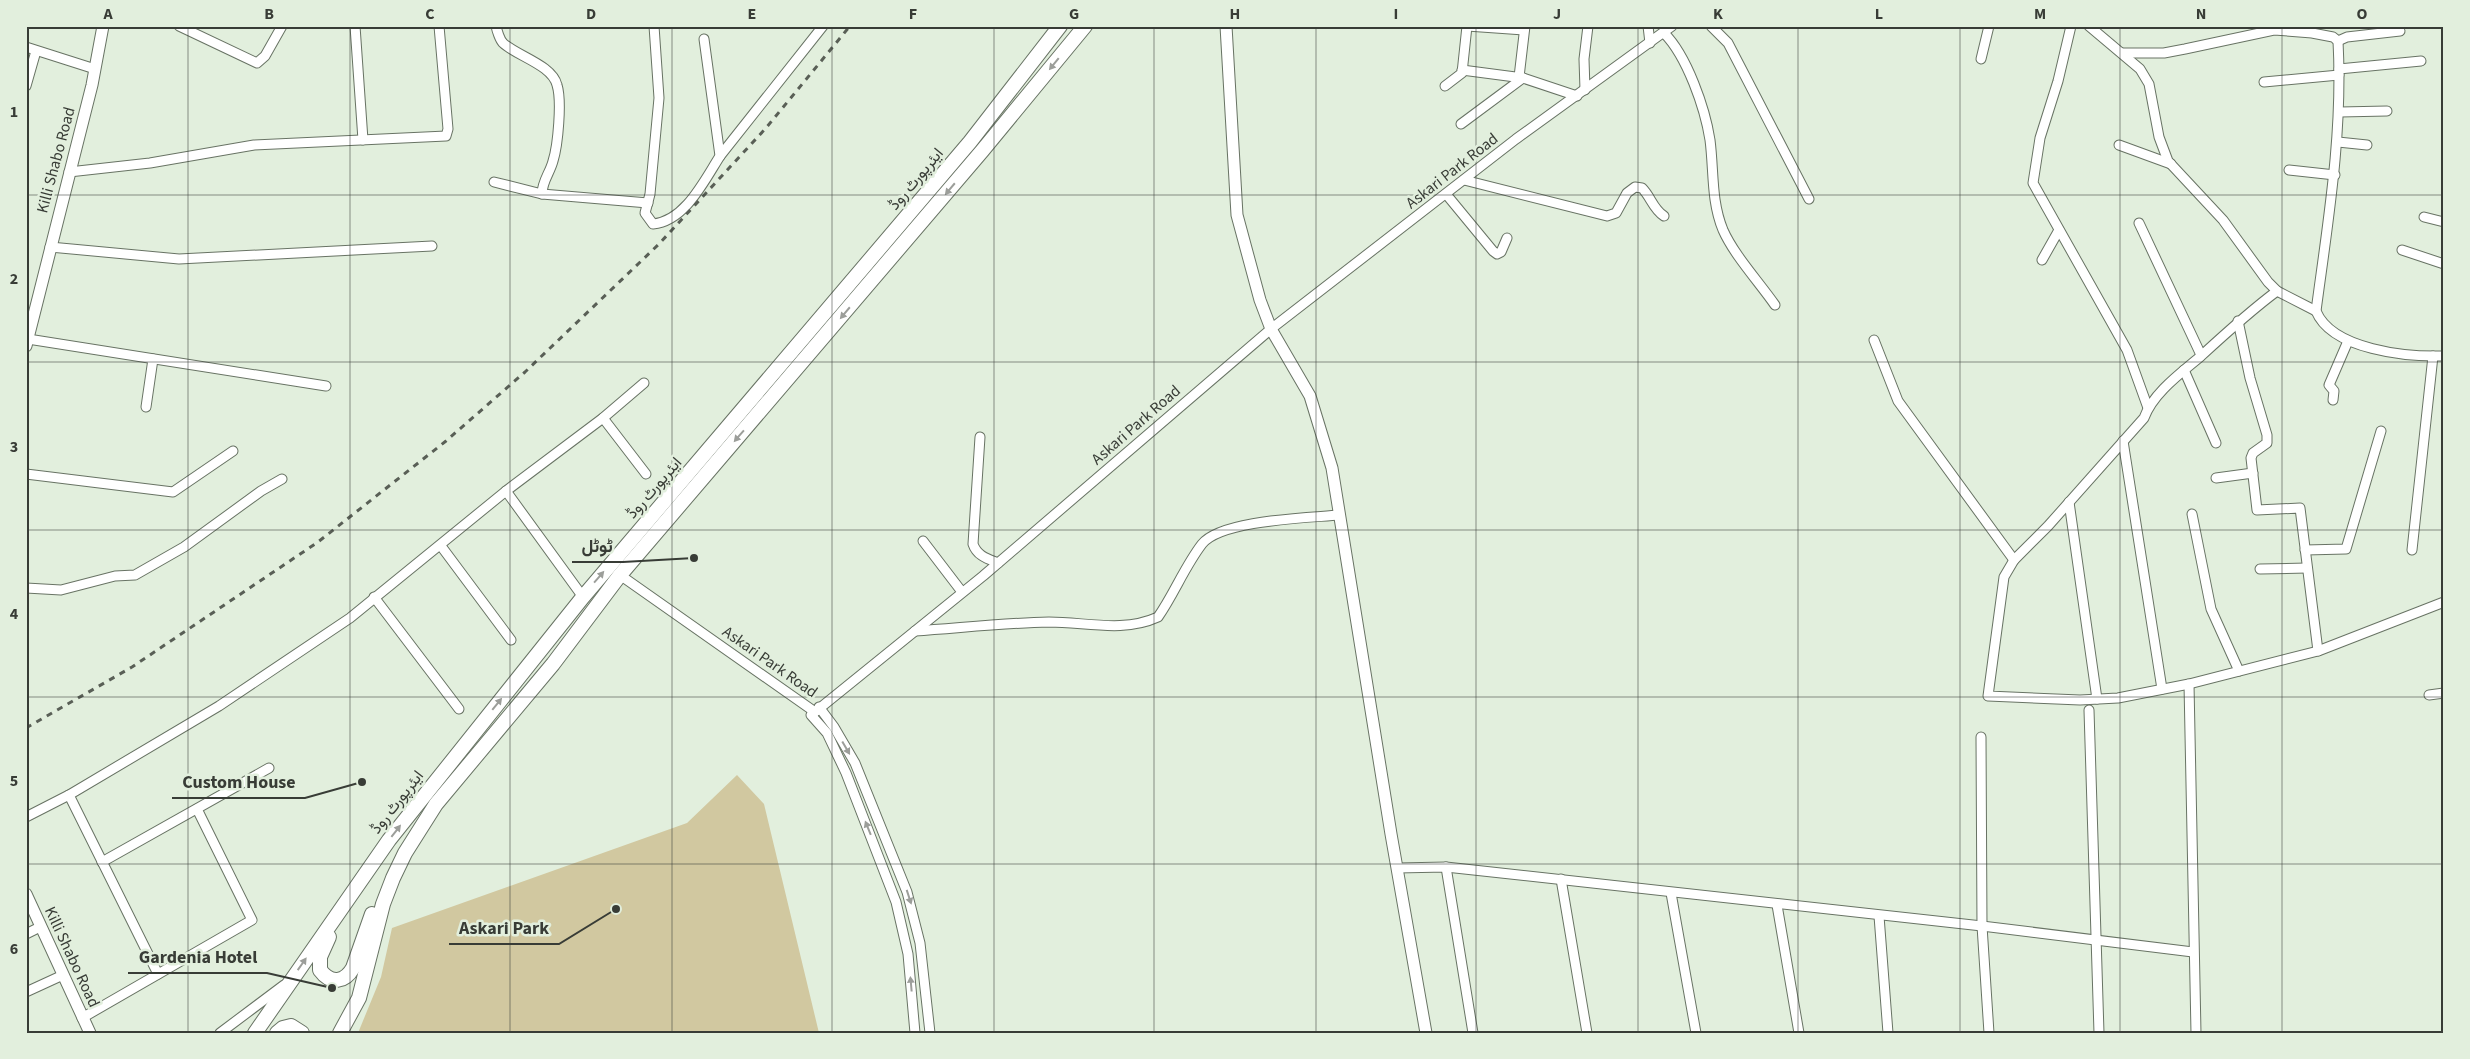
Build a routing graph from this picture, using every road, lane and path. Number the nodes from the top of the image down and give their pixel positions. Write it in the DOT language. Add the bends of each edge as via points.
graph roads {
  1 [pos="102,26"];
  2 [pos="179,26"];
  3 [pos="282,26"];
  4 [pos="355,26"];
  5 [pos="439,26"];
  6 [pos="496,26"];
  7 [pos="654,26"];
  8 [pos="823,26"];
  9 [pos="1060,26"];
  10 [pos="1085,26"];
  11 [pos="1226,26"];
  12 [pos="1467,26"];
  13 [pos="1588,26"];
  14 [pos="1648,26"];
  15 [pos="1672,26"];
  16 [pos="1711,26"];
  17 [pos="1989,26"];
  18 [pos="2071,26"];
  19 [pos="2089,26"];
  20 [pos="1524,28"];
  21 [pos="2275,28"];
  22 [pos="2400,31"];
  23 [pos="1664,33"];
  24 [pos="704,39"];
  25 [pos="2338,41"];
  26 [pos="1650,43"];
  27 [pos="26,47"];
  28 [pos="36,51"];
  29 [pos="2122,53"];
  30 [pos="1981,59"];
  31 [pos="2421,62"];
  32 [pos="95,69"];
  33 [pos="1462,70"];
  34 [pos="2339,72"];
  35 [pos="1521,77"];
  36 [pos="2264,82"];
  37 [pos="26,86"];
  38 [pos="1445,86"];
  39 [pos="1585,90"];
  40 [pos="1577,96"];
  41 [pos="2387,111"];
  42 [pos="2340,112"];
  43 [pos="1461,124"];
  44 [pos="363,140"];
  45 [pos="2338,142"];
  46 [pos="2119,145"];
  47 [pos="2367,145"];
  48 [pos="720,156"];
  49 [pos="2172,164"];
  50 [pos="2289,170"];
  51 [pos="69,172"];
  52 [pos="2335,175"];
  53 [pos="1464,180"];
  54 [pos="494,182"];
  55 [pos="542,194"];
  56 [pos="1446,194"];
  57 [pos="1809,199"];
  58 [pos="648,203"];
  59 [pos="1664,216"];
  60 [pos="2424,217"];
  61 [pos="2444,222"];
  62 [pos="2139,223"];
  63 [pos="2058,230"];
  64 [pos="1507,238"];
  65 [pos="432,246"];
  66 [pos="50,247"];
  67 [pos="2402,250"];
  68 [pos="2042,260"];
  69 [pos="2444,264"];
  70 [pos="2277,291"];
  71 [pos="1775,305"];
  72 [pos="2316,311"];
  73 [pos="2238,321"];
  74 [pos="1271,329"];
  75 [pos="1874,340"];
  76 [pos="2348,341"];
  77 [pos="27,342"];
  78 [pos="2201,355"];
  79 [pos="2433,356"];
  80 [pos="2444,356"];
  81 [pos="154,360"];
  82 [pos="2184,370"];
  83 [pos="644,382"];
  84 [pos="326,386"];
  85 [pos="2333,400"];
  86 [pos="146,407"];
  87 [pos="2148,408"];
  88 [pos="603,418"];
  89 [pos="2381,432"];
  90 [pos="980,437"];
  91 [pos="2123,441"];
  92 [pos="2216,443"];
  93 [pos="233,451"];
  94 [pos="26,474"];
  95 [pos="646,474"];
  96 [pos="2253,474"];
  97 [pos="2216,478"];
  98 [pos="282,479"];
  99 [pos="506,491"];
  100 [pos="2069,502"];
  101 [pos="2192,514"];
  102 [pos="1339,515"];
  103 [pos="923,542"];
  104 [pos="441,546"];
  105 [pos="2305,550"];
  106 [pos="2412,550"];
  107 [pos="2014,560"];
  108 [pos="998,563"];
  109 [pos="2307,568"];
  110 [pos="2260,570"];
  111 [pos="620,576"];
  112 [pos="26,588"];
  113 [pos="962,592"];
  114 [pos="374,597"];
  115 [pos="583,597"];
  116 [pos="2444,602"];
  117 [pos="915,630"];
  118 [pos="511,640"];
  119 [pos="2318,651"];
  120 [pos="2239,671"];
  121 [pos="2189,684"];
  122 [pos="2162,690"];
  123 [pos="2444,693"];
  124 [pos="2429,695"];
  125 [pos="2097,699"];
  126 [pos="459,709"];
  127 [pos="2088,710"];
  128 [pos="815,711"];
  129 [pos="1980,737"];
  130 [pos="269,768"];
  131 [pos="69,795"];
  132 [pos="197,808"];
  133 [pos="26,818"];
  134 [pos="102,862"];
  135 [pos="1446,867"];
  136 [pos="1398,868"];
  137 [pos="1561,879"];
  138 [pos="390,886"];
  139 [pos="1671,893"];
  140 [pos="26,894"];
  141 [pos="1777,905"];
  142 [pos="340,910"];
  143 [pos="1879,916"];
  144 [pos="1982,926"];
  145 [pos="40,927"];
  146 [pos="26,934"];
  147 [pos="2097,940"];
  148 [pos="2193,952"];
  149 [pos="62,974"];
  150 [pos="158,974"];
  151 [pos="290,981"];
  152 [pos="26,992"];
  153 [pos="82,1018"];
  154 [pos="90,1033"];
  155 [pos="220,1033"];
  156 [pos="255,1033"];
  157 [pos="276,1033"];
  158 [pos="302,1033"];
  159 [pos="340,1033"];
  160 [pos="915,1033"];
  161 [pos="930,1033"];
  162 [pos="1426,1033"];
  163 [pos="1473,1033"];
  164 [pos="1587,1033"];
  165 [pos="1696,1033"];
  166 [pos="1799,1033"];
  167 [pos="1888,1033"];
  168 [pos="1989,1033"];
  169 [pos="2099,1033"];
  170 [pos="2196,1033"];
  1 -- 32 [label="street, Killi Shabo Road"];
  2 -- 3 [label="street" via="257,63 265,56"];
  4 -- 44 [label="street"];
  5 -- 44 [label="street" via="446,136"];
  6 -- 55 [label="street" via="503,43 553,76 557,85 558,134"];
  7 -- 58 [label="street" via="659,98"];
  8 -- 48 [label="street"];
  115 -- 9 [label="main road, ایئرپورٹ روڈ, one-way" via="970,142"];
  10 -- 111 [label="main road, ایئرپورٹ روڈ, one-way"];
  11 -- 74 [label="street" via="1237,215"];
  12 -- 20 [label="street"];
  12 -- 33 [label="street"];
  13 -- 39 [label="street"];
  14 -- 26 [label="street"];
  15 -- 23 [label="street, Askari Park Road"];
  16 -- 57 [label="street" via="1728,43"];
  17 -- 30 [label="street"];
  18 -- 63 [label="street" via="2040,138 2033,183"];
  19 -- 29 [label="street"];
  20 -- 35 [label="street"];
  21 -- 25 [label="street" via="2333,37"];
  21 -- 29 [label="street" via="2185,50"];
  22 -- 25 [label="street" via="2347,37"];
  23 -- 26 [label="street, Askari Park Road"];
  23 -- 71 [label="street" via="1681,57 1705,118 1710,141 1712,185 1723,230"];
  24 -- 48 [label="street"];
  25 -- 34 [label="street"];
  26 -- 39 [label="street, Askari Park Road"];
  27 -- 28 [label="street"];
  28 -- 32 [label="street"];
  28 -- 37 [label="street"];
  29 -- 49 [label="street" via="2140,69 2149,84 2159,137"];
  31 -- 34 [label="street"];
  32 -- 51 [label="street, Killi Shabo Road"];
  33 -- 35 [label="street"];
  33 -- 38 [label="street"];
  34 -- 36 [label="street"];
  34 -- 42 [label="street"];
  35 -- 40 [label="street"];
  35 -- 43 [label="street"];
  39 -- 40 [label="street, Askari Park Road"];
  40 -- 53 [label="street, Askari Park Road"];
  41 -- 42 [label="street"];
  42 -- 45 [label="street"];
  44 -- 51 [label="street" via="254,145 150,163"];
  45 -- 47 [label="street"];
  45 -- 52 [label="street"];
  46 -- 49 [label="street"];
  48 -- 58 [label="street" via="690,201 664,223 654,224 645,213"];
  49 -- 70 [label="street" via="2216,211"];
  50 -- 52 [label="street"];
  51 -- 66 [label="street, Killi Shabo Road"];
  52 -- 72 [label="street"];
  53 -- 56 [label="street, Askari Park Road"];
  53 -- 59 [label="street" via="1608,216 1616,213 1627,193 1635,187 1642,188 1656,211"];
  54 -- 55 [label="street"];
  55 -- 58 [label="street"];
  56 -- 64 [label="street" via="1497,254"];
  56 -- 74 [label="street, Askari Park Road"];
  60 -- 61 [label="street"];
  62 -- 78 [label="street"];
  63 -- 68 [label="street"];
  63 -- 87 [label="street" via="2127,350"];
  65 -- 66 [label="street" via="178,259"];
  66 -- 77 [label="street, Killi Shabo Road"];
  67 -- 69 [label="street"];
  70 -- 72 [label="street"];
  70 -- 73 [label="street"];
  72 -- 76 [label="street" via="2325,327"];
  73 -- 78 [label="street"];
  73 -- 96 [label="street" via="2268,441 2253,454"];
  74 -- 102 [label="street" via="1310,396 1332,468"];
  74 -- 108 [label="street, Askari Park Road"];
  75 -- 107 [label="street" via="1898,401"];
  76 -- 79 [label="street" via="2384,351"];
  76 -- 85 [label="street" via="2329,384 2334,391"];
  77 -- 81 [label="street"];
  78 -- 82 [label="street"];
  79 -- 80 [label="street"];
  79 -- 106 [label="street"];
  81 -- 84 [label="street"];
  81 -- 86 [label="street"];
  82 -- 87 [label="street"];
  82 -- 92 [label="street"];
  83 -- 88 [label="street"];
  87 -- 91 [label="street" via="2144,418"];
  88 -- 95 [label="street"];
  88 -- 99 [label="street"];
  89 -- 105 [label="street" via="2346,549"];
  90 -- 108 [label="street" via="973,544 983,557"];
  91 -- 100 [label="street"];
  91 -- 122 [label="street"];
  93 -- 94 [label="street" via="173,492"];
  96 -- 97 [label="street"];
  96 -- 105 [label="street" via="2258,511 2300,508"];
  98 -- 112 [label="street" via="184,547 135,575 115,576 62,590"];
  99 -- 104 [label="street"];
  99 -- 115 [label="street"];
  100 -- 107 [label="street"];
  100 -- 125 [label="street"];
  101 -- 120 [label="street" via="2210,609"];
  102 -- 117 [label="street" via="1245,525 1219,532 1202,543 1158,617 1146,622 1120,627 1050,622"];
  102 -- 136 [label="street"];
  103 -- 113 [label="street"];
  104 -- 114 [label="street"];
  104 -- 118 [label="street"];
  105 -- 109 [label="street"];
  107 -- 125 [label="street" via="2004,577 1988,696"];
  108 -- 113 [label="street, Askari Park Road"];
  109 -- 110 [label="street"];
  109 -- 119 [label="street"];
  111 -- 128 [label="street, Askari Park Road"];
  111 -- 138 [label="main road, ایئرپورٹ روڈ" via="553,664 436,804 405,853"];
  113 -- 117 [label="street, Askari Park Road"];
  114 -- 126 [label="street"];
  114 -- 131 [label="street" via="350,618 219,706"];
  142 -- 115 [label="main road, ایئرپورٹ روڈ, one-way" via="413,810"];
  116 -- 119 [label="street"];
  117 -- 128 [label="street, Askari Park Road"];
  119 -- 120 [label="street"];
  120 -- 121 [label="street"];
  121 -- 122 [label="street"];
  121 -- 148 [label="street"];
  122 -- 125 [label="street"];
  123 -- 124 [label="street"];
  127 -- 147 [label="street"];
  160 -- 128 [label="street, one-way" via="908,954 896,902 846,773"];
  128 -- 161 [label="street, one-way" via="834,727 855,763 908,892 920,944"];
  129 -- 144 [label="street"];
  130 -- 132 [label="street"];
  131 -- 133 [label="street"];
  131 -- 134 [label="street"];
  132 -- 134 [label="street"];
  132 -- 150 [label="street" via="252,920"];
  134 -- 150 [label="street"];
  135 -- 136 [label="street"];
  135 -- 137 [label="street"];
  135 -- 163 [label="street"];
  136 -- 162 [label="street"];
  137 -- 139 [label="street"];
  137 -- 164 [label="street"];
  138 -- 142 [label="main road" via="378,898 354,968 344,979 334,981 324,976 319,964"];
  138 -- 159 [label="main road, ایئرپورٹ روڈ" via="359,998"];
  139 -- 141 [label="street"];
  139 -- 165 [label="street"];
  140 -- 145 [label="street, Killi Shabo Road"];
  141 -- 143 [label="street"];
  141 -- 166 [label="street"];
  151 -- 142 [label="main road, ایئرپورٹ روڈ, one-way"];
  143 -- 144 [label="street"];
  143 -- 167 [label="street"];
  144 -- 147 [label="street"];
  144 -- 168 [label="street"];
  145 -- 146 [label="street"];
  145 -- 149 [label="street, Killi Shabo Road"];
  147 -- 148 [label="street"];
  147 -- 169 [label="street"];
  148 -- 170 [label="street"];
  149 -- 152 [label="street"];
  149 -- 153 [label="street, Killi Shabo Road"];
  150 -- 153 [label="street"];
  151 -- 155 [label="street"];
  151 -- 156 [label="main road, ایئرپورٹ روڈ"];
  153 -- 154 [label="street, Killi Shabo Road"];
  157 -- 158 [label="main road" via="291,1026"];
}
